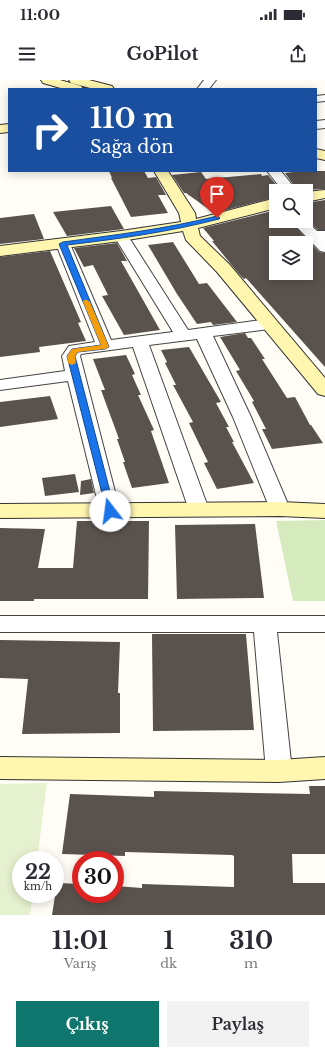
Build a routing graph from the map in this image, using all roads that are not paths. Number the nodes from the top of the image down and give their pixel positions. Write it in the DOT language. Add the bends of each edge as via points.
graph roads {
  1 [pos="47,80"];
  2 [pos="75,80"];
  3 [pos="210,80"];
  4 [pos="74,88"];
  5 [pos="104,88"];
  6 [pos="204,88"];
  7 [pos="162,172"];
  8 [pos="275,172"];
  9 [pos="284,184"];
  10 [pos="325,194"];
  11 [pos="313,197"];
  12 [pos="269,205"];
  13 [pos="190,225"];
  14 [pos="308,228"];
  15 [pos="121,236"];
  16 [pos="319,236"];
  17 [pos="63,244"];
  18 [pos="325,248"];
  19 [pos="0,251"];
  20 [pos="269,324"];
  21 [pos="202,333"];
  22 [pos="184,336"];
  23 [pos="140,342"];
  24 [pos="105,347"];
  25 [pos="75,375"];
  26 [pos="0,385"];
  27 [pos="324,388"];
  28 [pos="280,509"];
  29 [pos="199,510"];
  30 [pos="0,511"];
  31 [pos="110,511"];
  32 [pos="325,511"];
  33 [pos="0,624"];
  34 [pos="265,624"];
  35 [pos="325,624"];
  36 [pos="0,768"];
  37 [pos="325,768"];
  38 [pos="280,771"];
  1 -- 4 [label="street"];
  2 -- 5 [label="street"];
  3 -- 6 [label="street"];
  7 -- 13 [label="street" via="187,213"];
  8 -- 9 [label="street"];
  10 -- 11 [label="street"];
  12 -- 13 [label="street"];
  13 -- 15 [label="street"];
  13 -- 20 [label="street" via="192,237 223,268"];
  14 -- 16 [label="street"];
  15 -- 17 [label="street"];
  15 -- 22 [label="street"];
  16 -- 18 [label="street"];
  17 -- 19 [label="street"];
  17 -- 24 [label="street"];
  20 -- 21 [label="street"];
  20 -- 27 [label="street"];
  21 -- 22 [label="street"];
  21 -- 28 [label="street" via="242,417"];
  22 -- 23 [label="street"];
  23 -- 24 [label="street"];
  23 -- 29 [label="street"];
  24 -- 25 [label="street" via="75,350 71,356"];
  25 -- 26 [label="street"];
  25 -- 31 [label="street"];
  28 -- 29 [label="street"];
  28 -- 32 [label="street"];
  29 -- 31 [label="street"];
  30 -- 31 [label="street"];
  33 -- 34 [label="street"];
  34 -- 35 [label="street"];
  34 -- 38 [label="street"];
  36 -- 38 [label="street"];
  37 -- 38 [label="street"];
}
